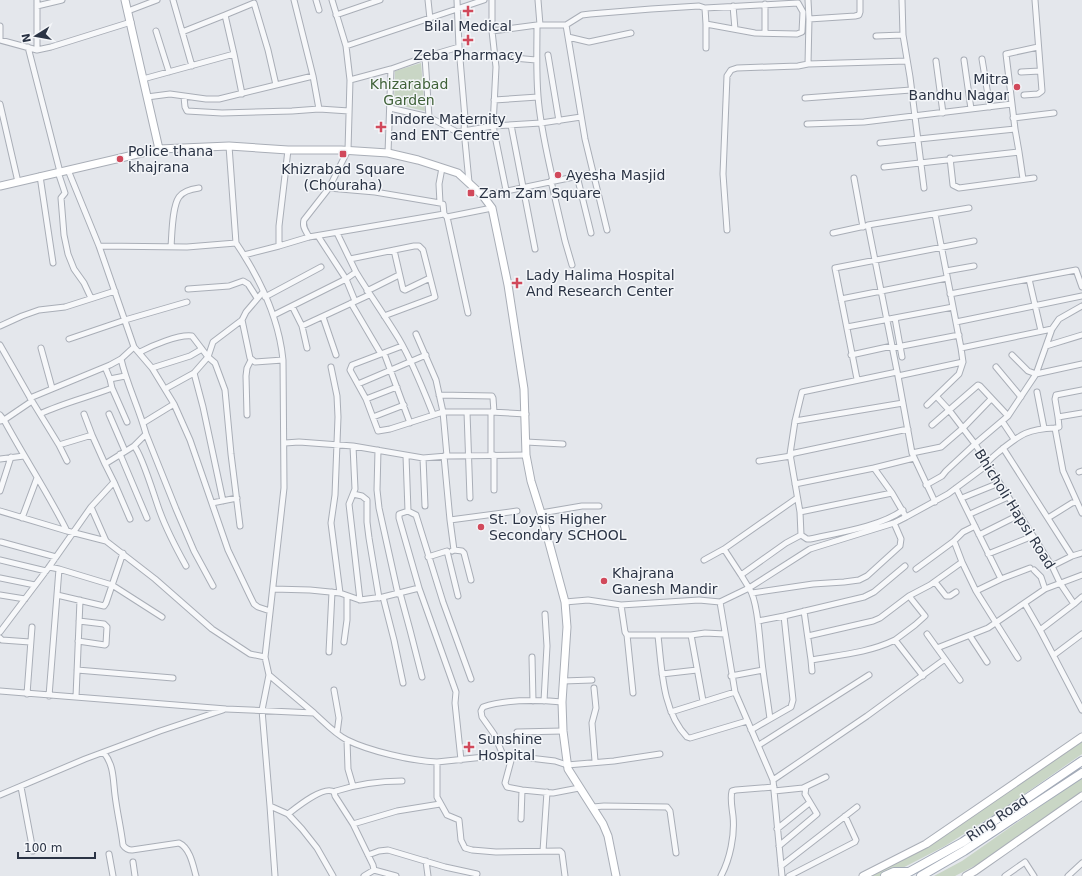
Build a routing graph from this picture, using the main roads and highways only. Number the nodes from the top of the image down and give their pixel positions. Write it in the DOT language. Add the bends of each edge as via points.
graph roads {
  1 [pos="125,0"];
  2 [pos="159,149"];
  3 [pos="0,186"];
  4 [pos="1082,737"];
  5 [pos="1082,761"];
  6 [pos="1082,773"];
  7 [pos="1082,796"];
  8 [pos="898,874"];
  9 [pos="616,876"];
  10 [pos="863,876"];
  11 [pos="885,876"];
  12 [pos="921,876"];
  13 [pos="966,876"];
  1 -- 2 [label="main road"];
  2 -- 3 [label="main road"];
  2 -- 9 [label="main road" via="229,146 388,153 458,174 469,182 492,208 508,285 524,389 526,456 565,602 567,627 562,702 567,765 608,836"];
  4 -- 10 [label="main road" via="926,844"];
  5 -- 8 [label="main road, Ring Road" via="963,842 909,872"];
  6 -- 12 [label="main road, Ring Road" via="964,851"];
  7 -- 13 [label="main road"];
  8 -- 11 [label="main road, Ring Road"];
}
